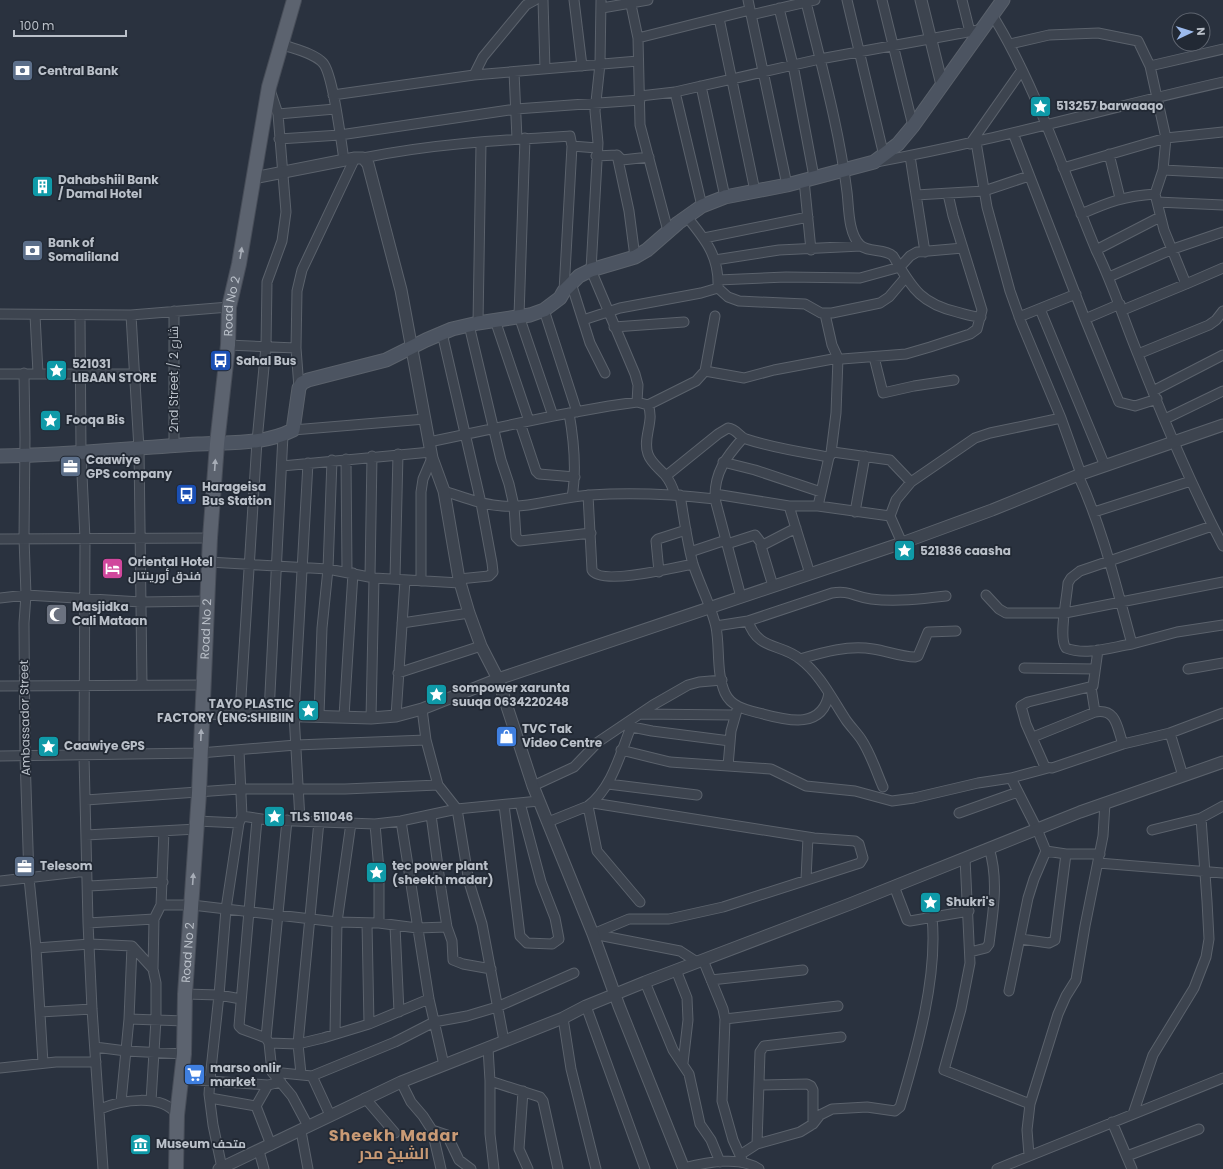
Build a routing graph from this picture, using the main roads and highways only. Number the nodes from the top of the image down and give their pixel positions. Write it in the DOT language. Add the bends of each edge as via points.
graph roads {
  1 [pos="294,0"];
  2 [pos="1004,0"];
  3 [pos="217,444"];
  4 [pos="0,456"];
  5 [pos="176,1169"];
  3 -- 1 [label="main road, Road No 2, one-way" via="228,345 229,307 239,264 269,87"];
  2 -- 3 [label="main road" via="913,126 898,144 879,159 787,185 724,197 702,206 635,257 579,276 560,298 544,310 442,333 386,360 308,380 302,383 300,388 288,432 257,441"];
  3 -- 4 [label="main road" via="81,454"];
  5 -- 3 [label="main road, Road No 2, one-way" via="177,1115 184,1054"];
}
